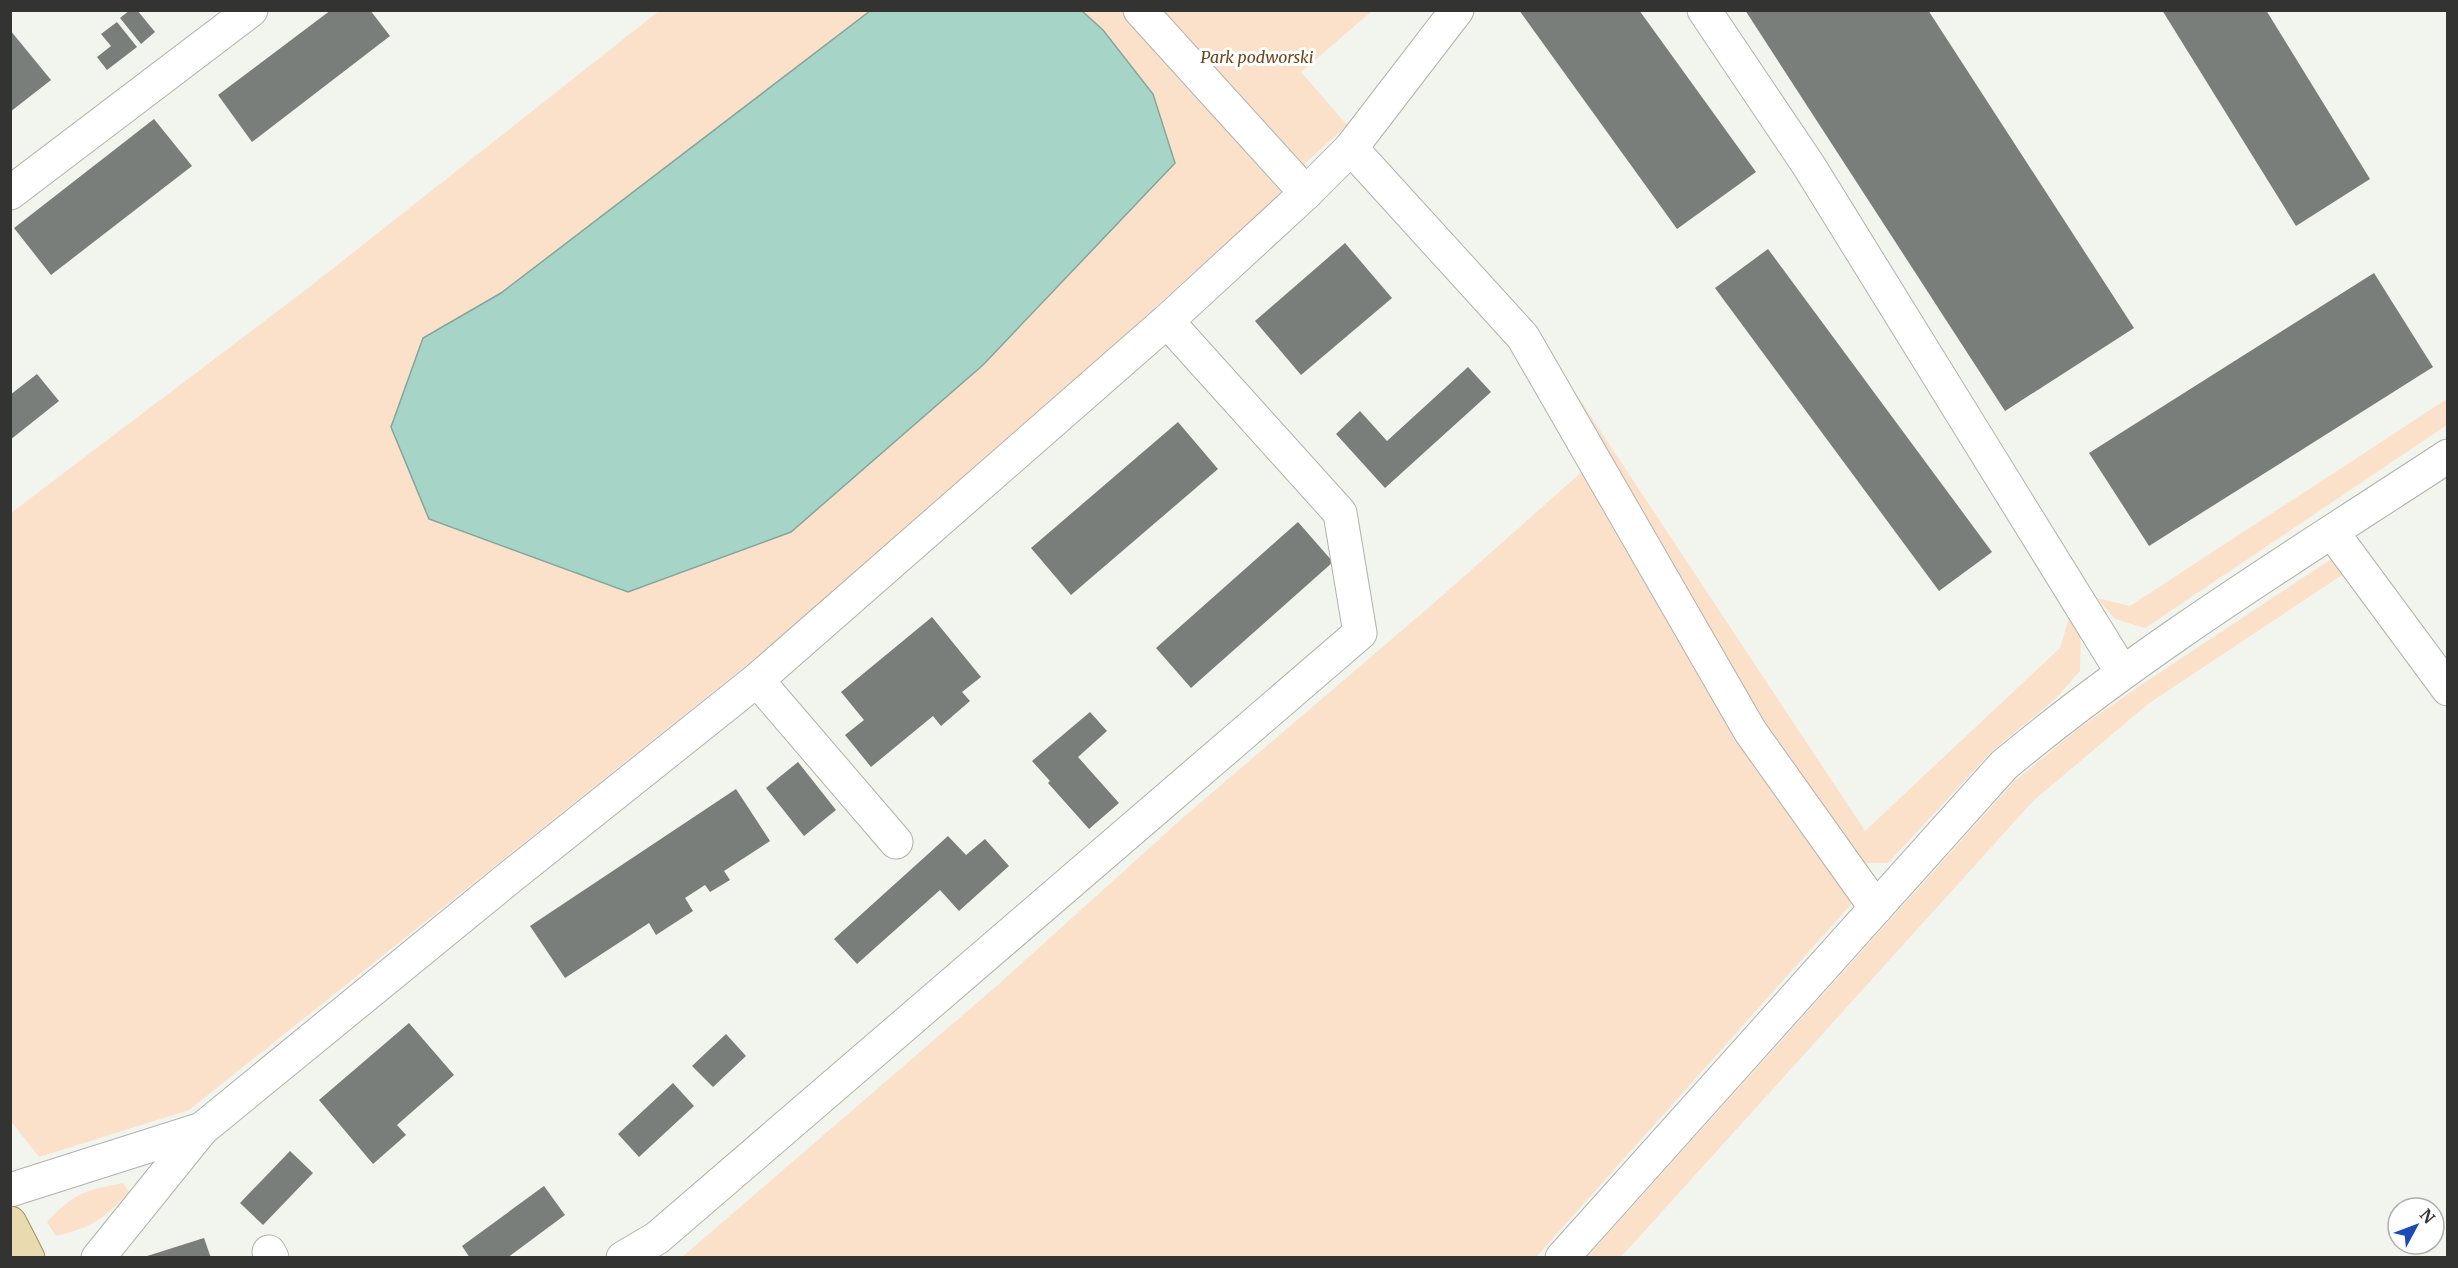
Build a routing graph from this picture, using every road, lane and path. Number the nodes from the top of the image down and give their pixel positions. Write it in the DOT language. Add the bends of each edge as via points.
graph roads {
  1 [pos="251,10"];
  2 [pos="1140,10"];
  3 [pos="1457,10"];
  4 [pos="1704,10"];
  5 [pos="1351,148"];
  6 [pos="10,193"];
  7 [pos="1306,193"];
  8 [pos="1167,321"];
  9 [pos="2448,456"];
  10 [pos="2332,532"];
  11 [pos="2122,672"];
  12 [pos="757,680"];
  13 [pos="2448,689"];
  14 [pos="897,842"];
  15 [pos="1876,908"];
  16 [pos="202,1129"];
  17 [pos="10,1190"];
  18 [pos="10,1222"];
  19 [pos="28,1257"];
  20 [pos="98,1257"];
  21 [pos="623,1257"];
  22 [pos="1562,1257"];
  1 -- 6 [label="street"];
  2 -- 7 [label="street"];
  3 -- 5 [label="street"];
  4 -- 11 [label="street" via="1809,166"];
  5 -- 7 [label="street"];
  5 -- 15 [label="street" via="1522,337 1750,731"];
  7 -- 8 [label="street"];
  8 -- 12 [label="street"];
  8 -- 21 [label="street" via="1340,513 1360,633 657,1238"];
  9 -- 10 [label="street"];
  10 -- 11 [label="street"];
  10 -- 13 [label="street"];
  11 -- 15 [label="street" via="2004,765"];
  12 -- 14 [label="street"];
  12 -- 16 [label="street"];
  15 -- 22 [label="street"];
  16 -- 17 [label="street"];
  16 -- 20 [label="street"];
  18 -- 19 [label="main road"];
}
